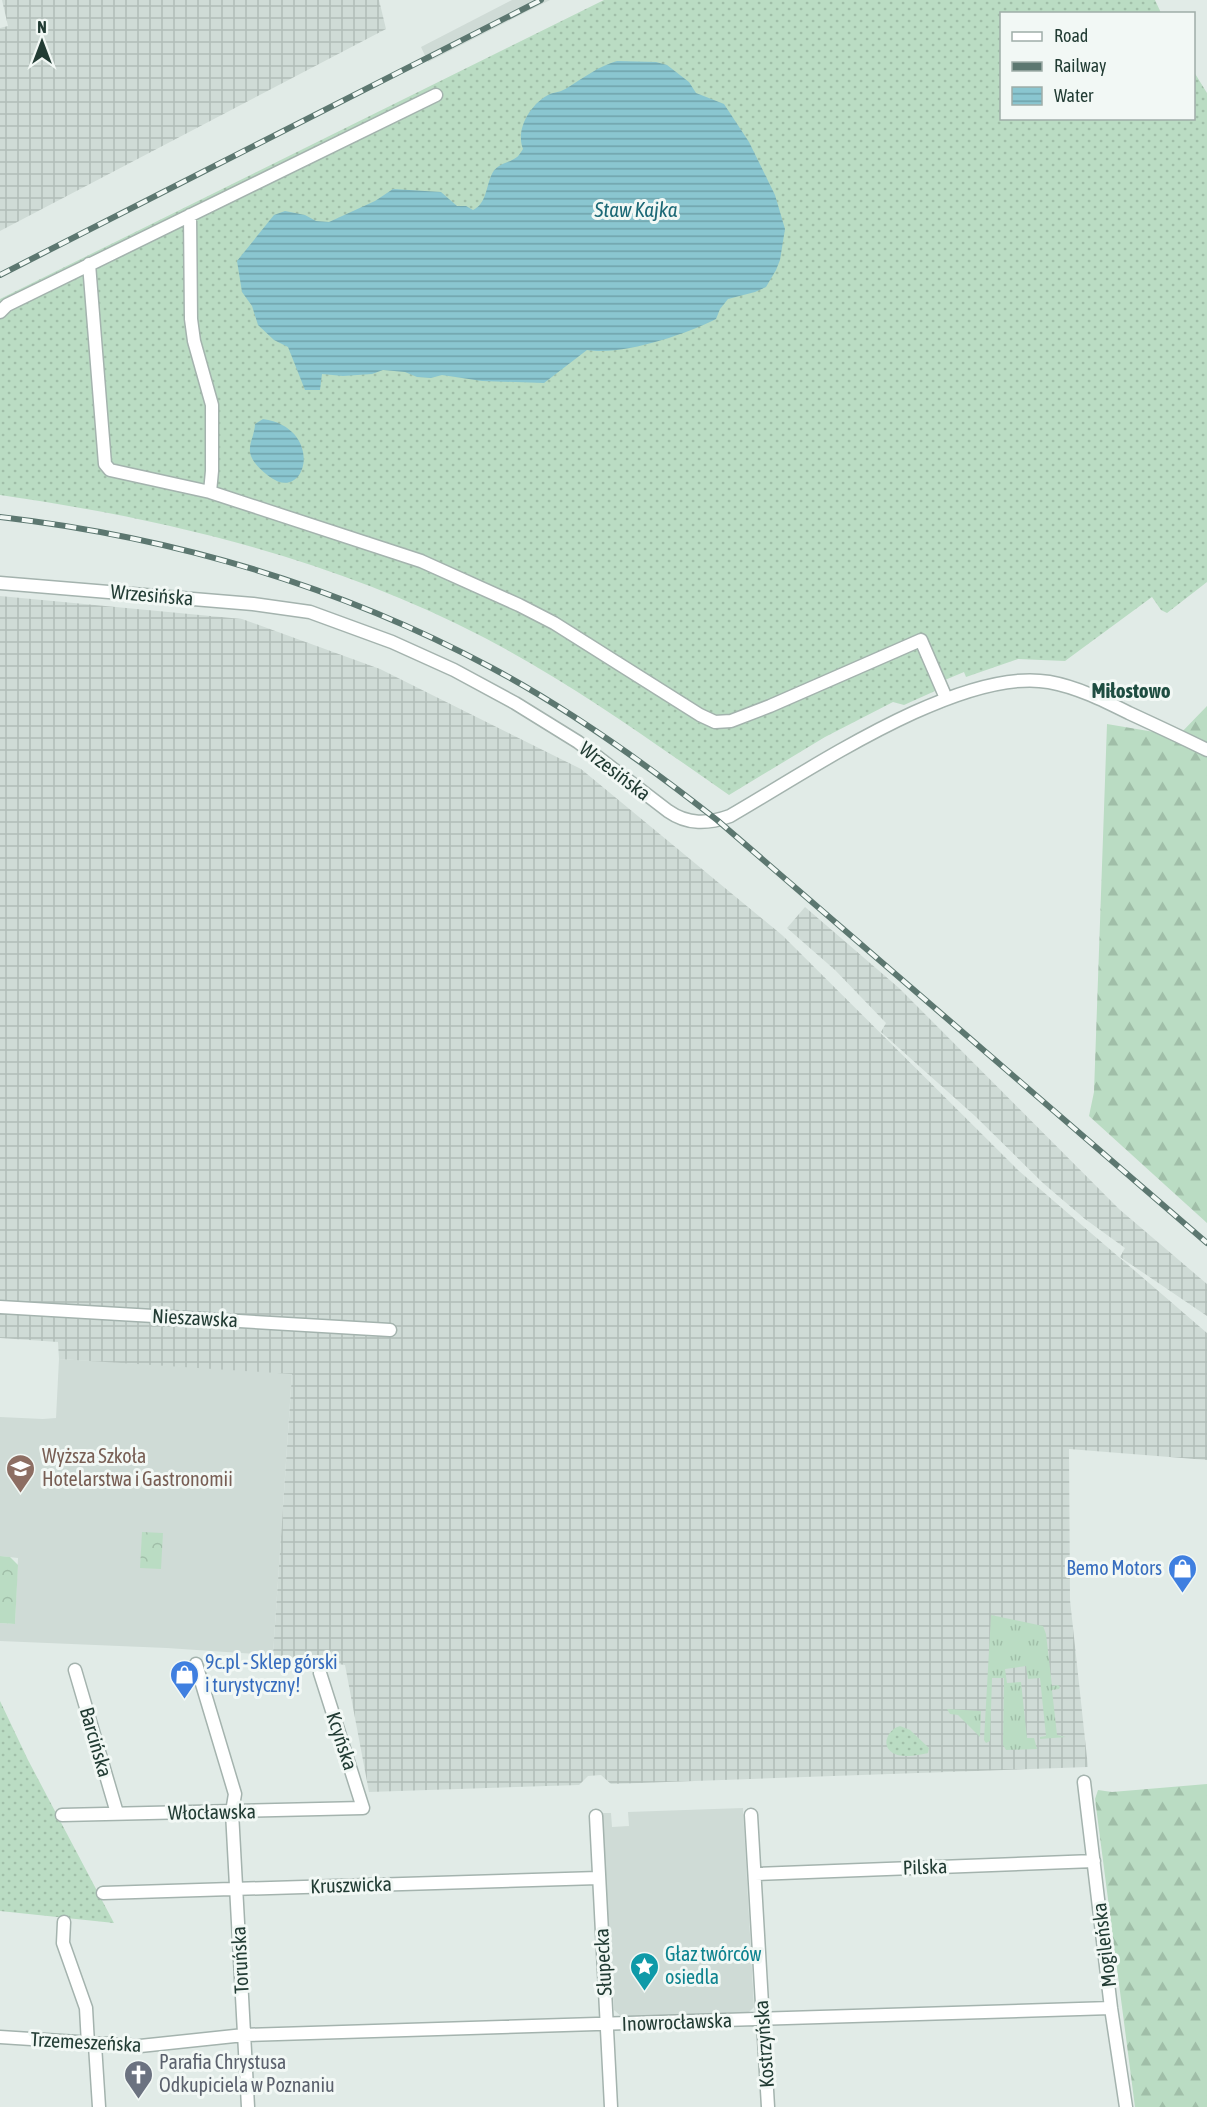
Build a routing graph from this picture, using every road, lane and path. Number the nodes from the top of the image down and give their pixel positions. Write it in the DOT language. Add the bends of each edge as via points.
graph roads {
  1 [pos="436,95"];
  2 [pos="190,215"];
  3 [pos="89,264"];
  4 [pos="0,312"];
  5 [pos="210,492"];
  6 [pos="0,584"];
  7 [pos="946,698"];
  8 [pos="1207,750"];
  9 [pos="0,1307"];
  10 [pos="390,1330"];
  11 [pos="196,1664"];
  12 [pos="75,1670"];
  13 [pos="320,1673"];
  14 [pos="1084,1782"];
  15 [pos="363,1808"];
  16 [pos="232,1812"];
  17 [pos="117,1813"];
  18 [pos="62,1815"];
  19 [pos="751,1815"];
  20 [pos="596,1816"];
  21 [pos="1094,1861"];
  22 [pos="755,1874"];
  23 [pos="598,1878"];
  24 [pos="237,1888"];
  25 [pos="104,1893"];
  26 [pos="64,1922"];
  27 [pos="1111,2008"];
  28 [pos="762,2020"];
  29 [pos="607,2025"];
  30 [pos="244,2035"];
  31 [pos="0,2037"];
  32 [pos="91,2044"];
  33 [pos="99,2107"];
  34 [pos="248,2107"];
  35 [pos="611,2107"];
  36 [pos="768,2107"];
  37 [pos="1126,2107"];
  1 -- 2 [label="street"];
  2 -- 3 [label="street"];
  2 -- 5 [label="street" via="191,319 212,405"];
  3 -- 4 [label="street"];
  3 -- 5 [label="street" via="106,468"];
  5 -- 7 [label="street" via="421,561 519,604 715,722 731,721 766,708 921,640"];
  6 -- 7 [label="street, Wrzesińska" via="281,607 340,622 454,670 515,703 578,742 673,815 690,822 730,816 820,762"];
  7 -- 8 [label="street, Wrzesińska" via="1007,683 1050,682 1100,698"];
  9 -- 10 [label="street, Nieszawska"];
  11 -- 16 [label="street, Toruńska" via="235,1794"];
  12 -- 17 [label="street, Barcińska"];
  13 -- 15 [label="street, Kcyńska"];
  14 -- 21 [label="street, Mogileńska"];
  15 -- 16 [label="street, Włocławska"];
  16 -- 17 [label="street, Włocławska"];
  16 -- 24 [label="street, Toruńska"];
  17 -- 18 [label="street, Włocławska"];
  19 -- 22 [label="street, Kostrzyńska"];
  20 -- 23 [label="street, Słupecka"];
  21 -- 22 [label="street, Pilska"];
  21 -- 27 [label="street, Mogileńska"];
  22 -- 28 [label="street, Kostrzyńska"];
  23 -- 24 [label="street, Kruszwicka"];
  23 -- 29 [label="street, Słupecka"];
  24 -- 25 [label="street, Kruszwicka"];
  24 -- 30 [label="street, Toruńska"];
  26 -- 32 [label="street" via="63,1943 86,2008"];
  27 -- 28 [label="street, Inowrocławska"];
  27 -- 37 [label="street, Mogileńska"];
  28 -- 29 [label="street, Inowrocławska"];
  28 -- 36 [label="street, Kostrzyńska"];
  29 -- 30 [label="street, Inowrocławska"];
  29 -- 35 [label="street, Słupecka"];
  30 -- 32 [label="street, Trzemeszeńska" via="140,2046"];
  30 -- 34 [label="street, Toruńska"];
  31 -- 32 [label="street, Trzemeszeńska"];
  32 -- 33 [label="street"];
}
